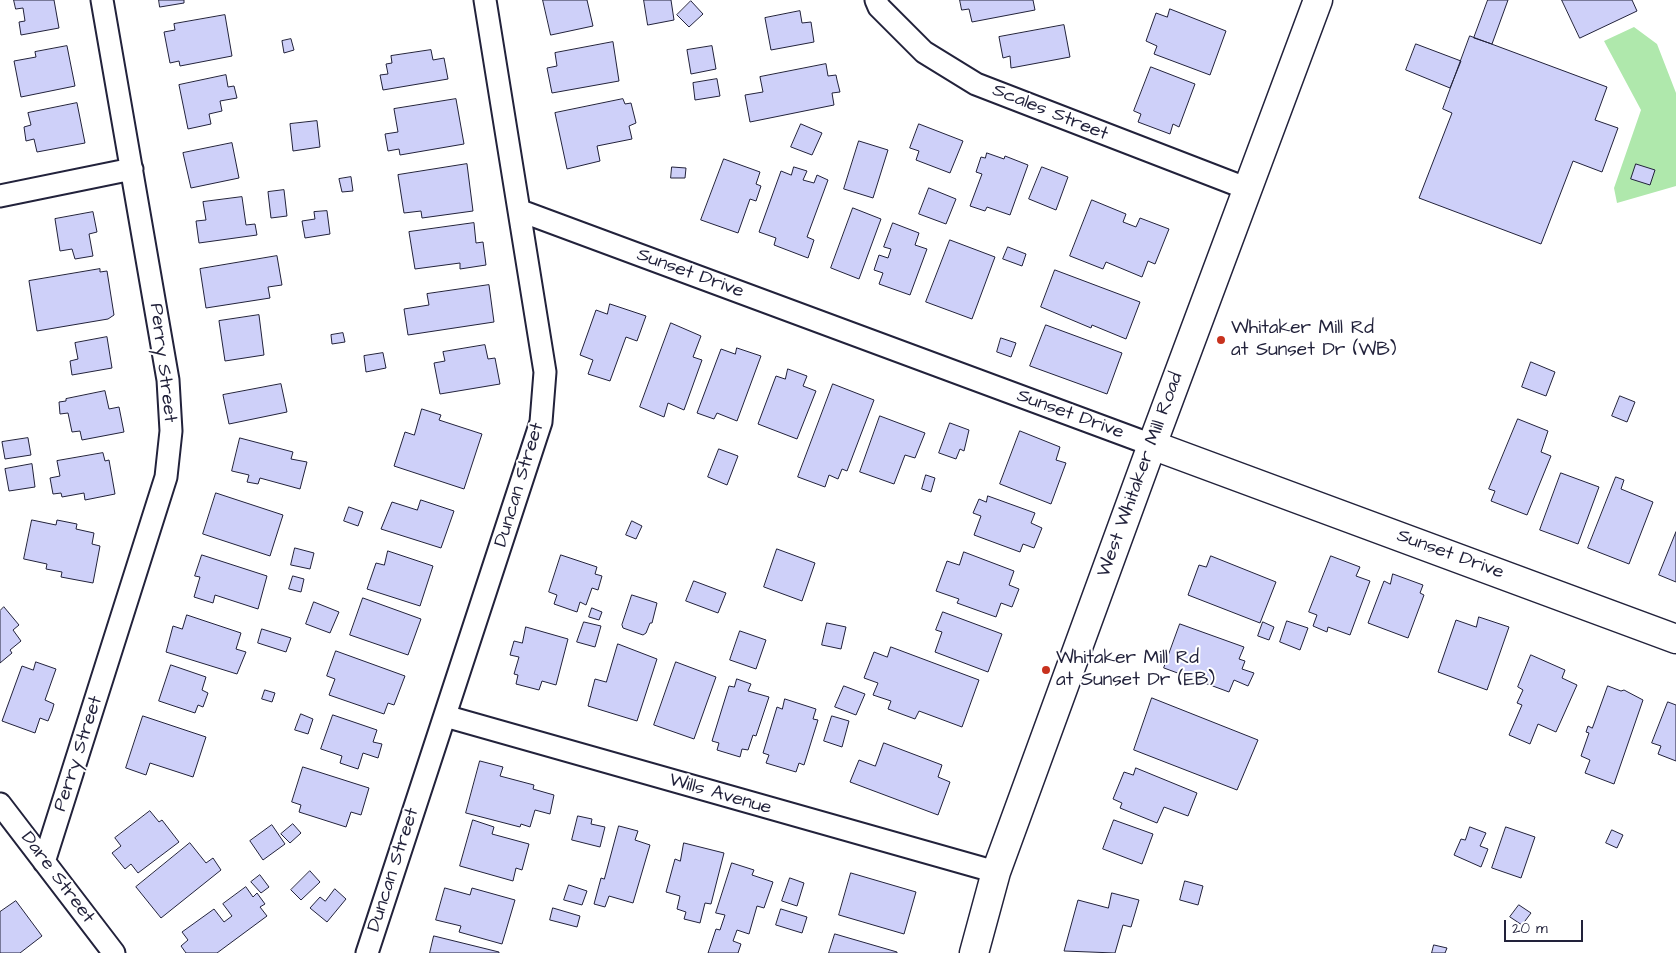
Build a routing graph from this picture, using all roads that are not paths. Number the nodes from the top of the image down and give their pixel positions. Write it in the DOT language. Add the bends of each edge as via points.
graph roads {
  1 [pos="102,0"];
  2 [pos="485,0"];
  3 [pos="876,0"];
  4 [pos="1318,0"];
  5 [pos="132,170"];
  6 [pos="1248,189"];
  7 [pos="0,196"];
  8 [pos="521,211"];
  9 [pos="1152,446"];
  10 [pos="1676,639"];
  11 [pos="445,716"];
  12 [pos="0,804"];
  13 [pos="44,862"];
  14 [pos="996,872"];
  15 [pos="114,953"];
  16 [pos="366,953"];
  17 [pos="974,953"];
  1 -- 5 [label="street, Perry Street"];
  2 -- 8 [label="street, Duncan Street"];
  3 -- 6 [label="street, Scales Street" via="879,7 924,52 976,84"];
  4 -- 6 [label="main road, West Whitaker Mill Road"];
  5 -- 7 [label="street"];
  5 -- 13 [label="street, Perry Street" via="168,380 171,431 166,477"];
  6 -- 9 [label="main road, West Whitaker Mill Road"];
  8 -- 9 [label="street, Sunset Drive"];
  8 -- 11 [label="street, Duncan Street" via="545,372 541,422"];
  9 -- 10 [label="main road, Sunset Drive"];
  9 -- 14 [label="main road, West Whitaker Mill Road"];
  11 -- 14 [label="street, Wills Avenue"];
  11 -- 16 [label="street, Duncan Street"];
  12 -- 13 [label="street, Dare Street"];
  13 -- 15 [label="street, Dare Street"];
  14 -- 17 [label="main road, West Whitaker Mill Road"];
}
